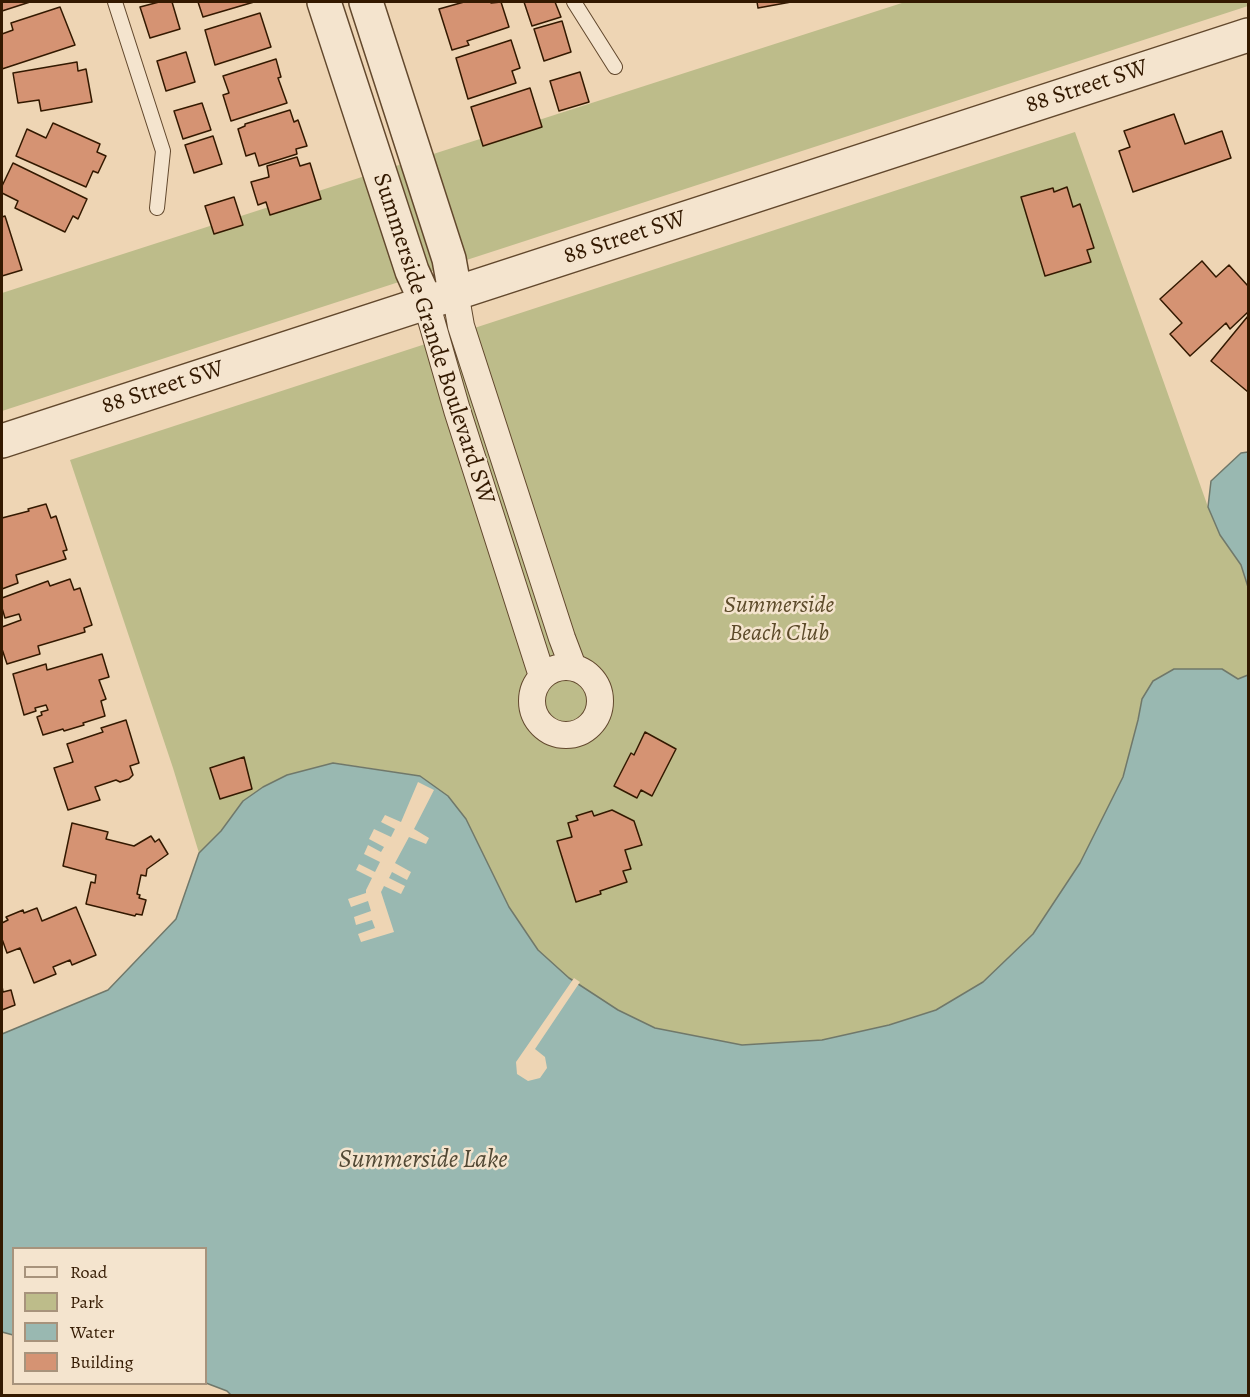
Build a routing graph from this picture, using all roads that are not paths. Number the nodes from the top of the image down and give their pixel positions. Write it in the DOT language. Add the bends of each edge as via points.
graph roads {
  1 [pos="115,2"];
  2 [pos="324,2"];
  3 [pos="366,2"];
  4 [pos="574,2"];
  5 [pos="1248,35"];
  6 [pos="615,67"];
  7 [pos="157,208"];
  8 [pos="440,297"];
  9 [pos="2,441"];
  10 [pos="573,667"];
  11 [pos="542,676"];
  1 -- 7 [label="lane" via="163,151"];
  2 -- 8 [label="street, Summerside Grande Boulevard SW" via="412,271"];
  3 -- 8 [label="street, Summerside Grande Boulevard SW" via="449,259"];
  4 -- 6 [label="lane"];
  5 -- 8 [label="street, 88 Street SW"];
  8 -- 9 [label="street, 88 Street SW"];
  8 -- 10 [label="street, Summerside Grande Boulevard SW" via="461,326"];
  8 -- 11 [label="street, Summerside Grande Boulevard SW" via="457,410"];
  10 -- 11 [label="street" via="551,669"];
  10 -- 11 [label="street" via="592,679 600,700 593,722 575,734 552,733 536,718 532,696"];
}
